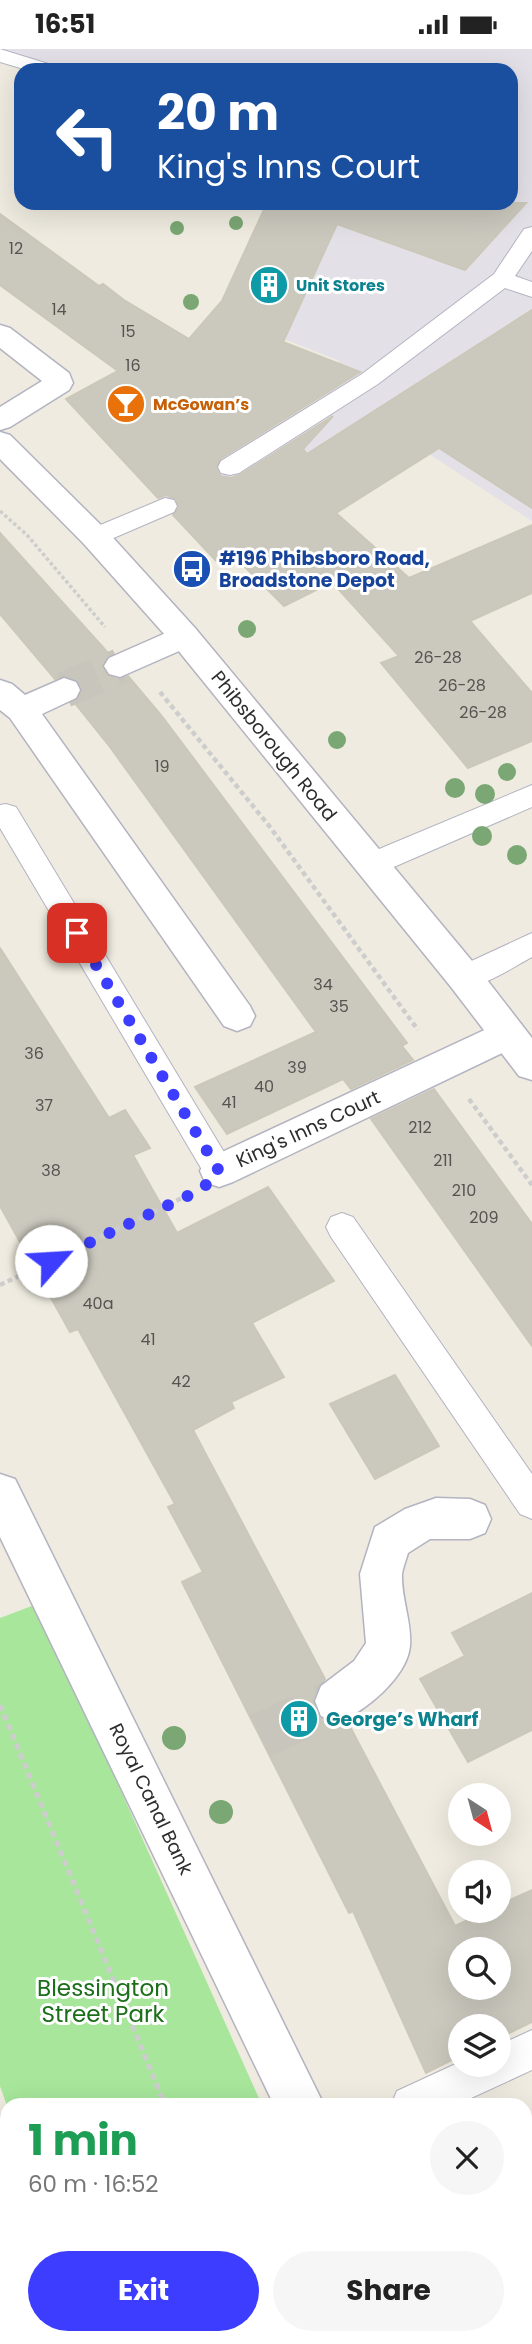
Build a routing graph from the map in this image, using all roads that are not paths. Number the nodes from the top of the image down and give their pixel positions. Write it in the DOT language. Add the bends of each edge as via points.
graph roads {
  1 [pos="0,55"];
  2 [pos="26,63"];
  3 [pos="532,235"];
  4 [pos="502,279"];
  5 [pos="532,290"];
  6 [pos="0,334"];
  7 [pos="0,420"];
  8 [pos="0,442"];
  9 [pos="230,467"];
  10 [pos="165,506"];
  11 [pos="95,537"];
  12 [pos="184,636"];
  13 [pos="126,663"];
  14 [pos="64,690"];
  15 [pos="11,701"];
  16 [pos="532,795"];
  17 [pos="6,814"];
  18 [pos="370,865"];
  19 [pos="532,944"];
  20 [pos="464,977"];
  21 [pos="237,1016"];
  22 [pos="508,1034"];
  23 [pos="532,1065"];
  24 [pos="219,1171"];
  25 [pos="342,1227"];
  26 [pos="0,1493"];
  27 [pos="532,1503"];
  28 [pos="470,1519"];
  29 [pos="14,1556"];
  30 [pos="337,1701"];
  31 [pos="532,2050"];
  32 [pos="296,2098"];
  33 [pos="426,2098"];
  1 -- 2 [label="lane"];
  3 -- 4 [label="lane"];
  4 -- 5 [label="lane"];
  4 -- 9 [label="lane" via="370,379"];
  6 -- 7 [label="street" via="59,383"];
  8 -- 11 [label="street, Phibsborough Road"];
  10 -- 11 [label="lane"];
  11 -- 12 [label="street, Phibsborough Road"];
  12 -- 13 [label="street"];
  12 -- 18 [label="street, Phibsborough Road"];
  14 -- 15 [label="street"];
  15 -- 21 [label="street"];
  16 -- 18 [label="lane"];
  17 -- 24 [label="lane, King's Inns Court"];
  18 -- 20 [label="street, Phibsborough Road"];
  19 -- 20 [label="lane"];
  20 -- 22 [label="street, Phibsborough Road"];
  22 -- 23 [label="street, Phibsborough Road"];
  22 -- 24 [label="street, King's Inns Court"];
  25 -- 27 [label="lane"];
  26 -- 29 [label="street, Royal Canal Bank"];
  28 -- 30 [label="street" via="440,1516 423,1520 390,1541 381,1574 388,1647 370,1676"];
  29 -- 32 [label="street, Royal Canal Bank"];
  31 -- 33 [label="lane"];
}
